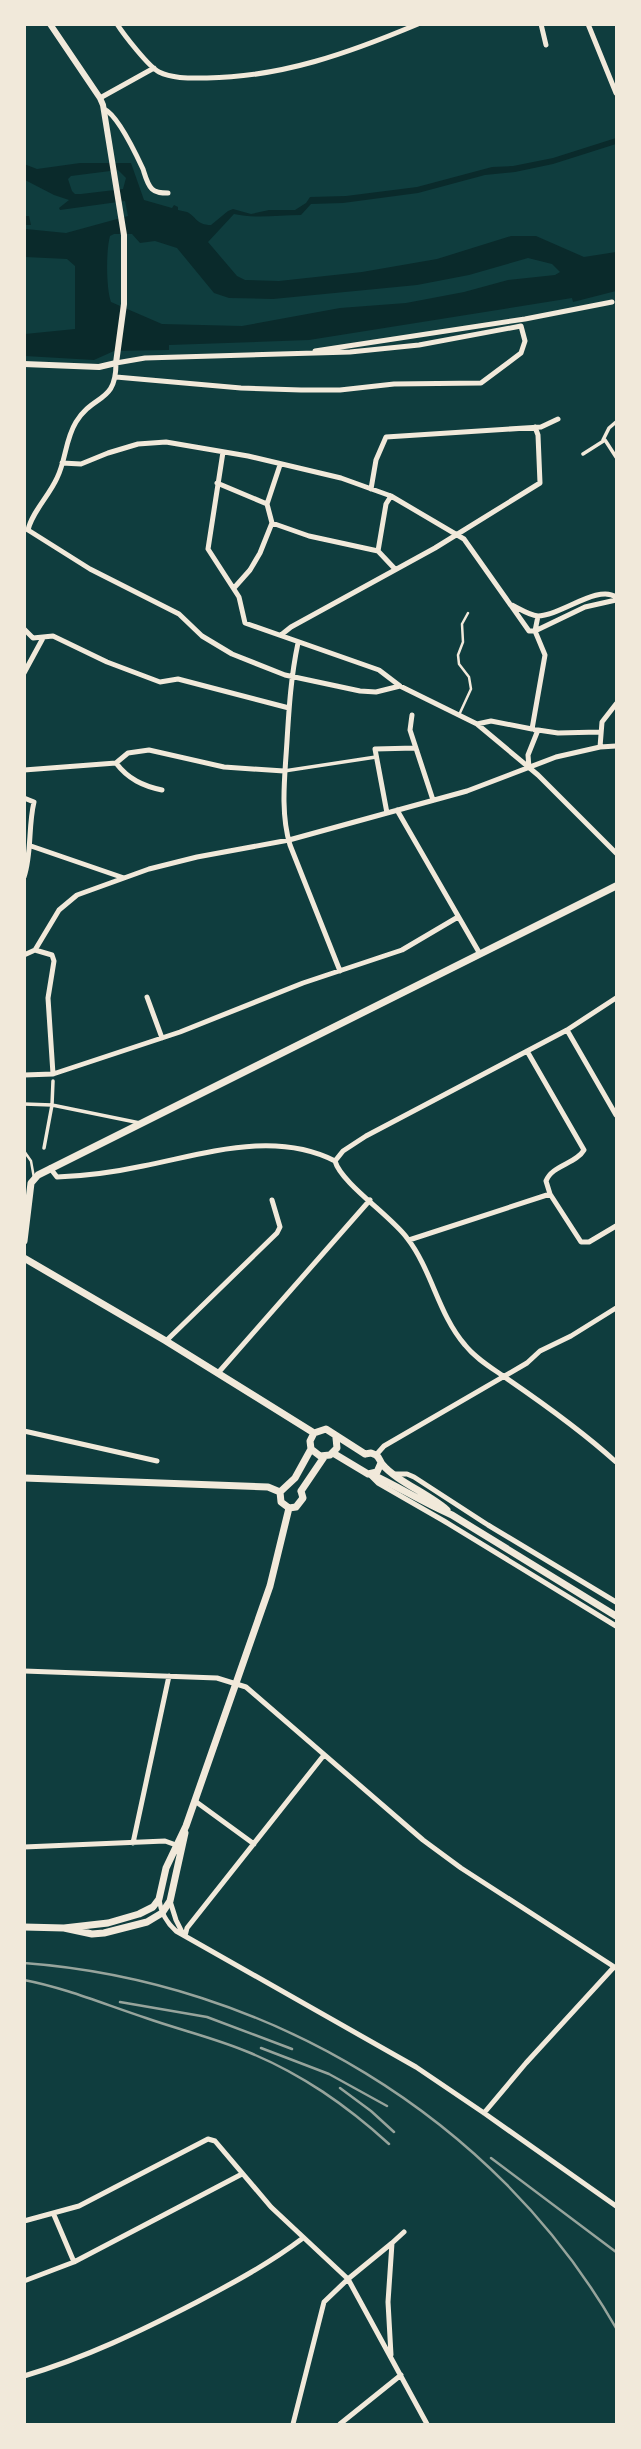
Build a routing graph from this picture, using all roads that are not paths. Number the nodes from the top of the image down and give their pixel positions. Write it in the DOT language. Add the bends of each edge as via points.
graph roads {
  1 [pos="50,24"];
  2 [pos="117,24"];
  3 [pos="418,24"];
  4 [pos="541,24"];
  5 [pos="588,24"];
  6 [pos="546,45"];
  7 [pos="154,68"];
  8 [pos="617,93"];
  9 [pos="100,98"];
  10 [pos="104,109"];
  11 [pos="168,193"];
  12 [pos="612,302"];
  13 [pos="309,353"];
  14 [pos="116,363"];
  15 [pos="24,364"];
  16 [pos="116,377"];
  17 [pos="558,419"];
  18 [pos="617,422"];
  19 [pos="534,427"];
  20 [pos="603,440"];
  21 [pos="223,452"];
  22 [pos="583,454"];
  23 [pos="617,457"];
  24 [pos="62,463"];
  25 [pos="280,465"];
  26 [pos="218,482"];
  27 [pos="371,489"];
  28 [pos="391,496"];
  29 [pos="267,503"];
  30 [pos="272,523"];
  31 [pos="26,531"];
  32 [pos="457,534"];
  33 [pos="378,551"];
  34 [pos="396,569"];
  35 [pos="234,588"];
  36 [pos="617,599"];
  37 [pos="512,605"];
  38 [pos="468,613"];
  39 [pos="538,616"];
  40 [pos="24,628"];
  41 [pos="535,631"];
  42 [pos="281,635"];
  43 [pos="43,638"];
  44 [pos="298,643"];
  45 [pos="24,673"];
  46 [pos="291,677"];
  47 [pos="400,686"];
  48 [pos="617,704"];
  49 [pos="289,708"];
  50 [pos="412,715"];
  51 [pos="459,715"];
  52 [pos="477,724"];
  53 [pos="535,730"];
  54 [pos="599,732"];
  55 [pos="617,746"];
  56 [pos="600,747"];
  57 [pos="415,748"];
  58 [pos="376,757"];
  59 [pos="116,763"];
  60 [pos="529,768"];
  61 [pos="24,770"];
  62 [pos="285,771"];
  63 [pos="162,790"];
  64 [pos="24,798"];
  65 [pos="433,800"];
  66 [pos="397,810"];
  67 [pos="387,813"];
  68 [pos="289,840"];
  69 [pos="31,846"];
  70 [pos="617,853"];
  71 [pos="25,878"];
  72 [pos="125,878"];
  73 [pos="617,886"];
  74 [pos="458,917"];
  75 [pos="35,950"];
  76 [pos="480,954"];
  77 [pos="24,955"];
  78 [pos="340,971"];
  79 [pos="147,997"];
  80 [pos="617,998"];
  81 [pos="568,1030"];
  82 [pos="162,1038"];
  83 [pos="527,1051"];
  84 [pos="53,1074"];
  85 [pos="24,1075"];
  86 [pos="53,1081"];
  87 [pos="24,1104"];
  88 [pos="52,1105"];
  89 [pos="617,1115"];
  90 [pos="141,1123"];
  91 [pos="44,1149"];
  92 [pos="24,1151"];
  93 [pos="335,1161"];
  94 [pos="50,1168"];
  95 [pos="34,1178"];
  96 [pos="550,1194"];
  97 [pos="272,1200"];
  98 [pos="370,1200"];
  99 [pos="617,1226"];
  100 [pos="409,1240"];
  101 [pos="24,1241"];
  102 [pos="24,1258"];
  103 [pos="617,1308"];
  104 [pos="166,1341"];
  105 [pos="218,1373"];
  106 [pos="502,1376"];
  107 [pos="24,1431"];
  108 [pos="314,1433"];
  109 [pos="337,1438"];
  110 [pos="311,1449"];
  111 [pos="333,1453"];
  112 [pos="365,1454"];
  113 [pos="376,1455"];
  114 [pos="324,1457"];
  115 [pos="157,1461"];
  116 [pos="617,1462"];
  117 [pos="381,1463"];
  118 [pos="367,1473"];
  119 [pos="396,1474"];
  120 [pos="24,1478"];
  121 [pos="288,1485"];
  122 [pos="301,1491"];
  123 [pos="281,1492"];
  124 [pos="289,1508"];
  125 [pos="452,1515"];
  126 [pos="452,1526"];
  127 [pos="470,1526"];
  128 [pos="516,1554"];
  129 [pos="518,1566"];
  130 [pos="617,1602"];
  131 [pos="617,1616"];
  132 [pos="617,1626"];
  133 [pos="24,1671"];
  134 [pos="169,1675"];
  135 [pos="236,1682"];
  136 [pos="324,1755"];
  137 [pos="195,1801"];
  138 [pos="186,1826"];
  139 [pos="133,1843"];
  140 [pos="254,1844"];
  141 [pos="176,1845"];
  142 [pos="24,1847"];
  143 [pos="159,1899"];
  144 [pos="170,1901"];
  145 [pos="162,1913"];
  146 [pos="24,1927"];
  147 [pos="64,1928"];
  148 [pos="185,1936"];
  149 [pos="615,1968"];
  150 [pos="485,2113"];
  151 [pos="242,2174"];
  152 [pos="617,2206"];
  153 [pos="54,2215"];
  154 [pos="24,2221"];
  155 [pos="404,2232"];
  156 [pos="303,2238"];
  157 [pos="392,2243"];
  158 [pos="74,2262"];
  159 [pos="348,2279"];
  160 [pos="24,2281"];
  161 [pos="391,2355"];
  162 [pos="401,2375"];
  163 [pos="24,2376"];
  164 [pos="293,2424"];
  165 [pos="340,2424"];
  166 [pos="427,2424"];
  1 -- 9 [label="street"];
  2 -- 7 [label="street"];
  3 -- 7 [label="street" via="348,53 246,76 189,78"];
  4 -- 6 [label="street"];
  5 -- 8 [label="street"];
  7 -- 9 [label="street"];
  9 -- 10 [label="street"];
  10 -- 11 [label="street" via="135,152 151,187"];
  10 -- 14 [label="street" via="124,235 123,308"];
  12 -- 13 [label="street"];
  13 -- 14 [label="street"];
  13 -- 16 [label="street" via="419,345 522,326 525,341 521,354 481,383 301,390"];
  14 -- 15 [label="street" via="99,367"];
  14 -- 16 [label="street"];
  16 -- 24 [label="street" via="107,395 86,407 78,419"];
  17 -- 19 [label="street"];
  18 -- 20 [label="street"];
  19 -- 27 [label="street" via="386,437"];
  19 -- 32 [label="street" via="540,483"];
  20 -- 22 [label="street"];
  20 -- 23 [label="street"];
  21 -- 24 [label="street" via="166,442 138,444 81,464"];
  21 -- 25 [label="street"];
  21 -- 26 [label="street"];
  24 -- 31 [label="street"];
  25 -- 27 [label="street"];
  25 -- 29 [label="street"];
  26 -- 29 [label="street"];
  26 -- 35 [label="street" via="208,549"];
  27 -- 28 [label="street"];
  28 -- 32 [label="street"];
  28 -- 33 [label="street"];
  29 -- 30 [label="street"];
  30 -- 33 [label="street"];
  30 -- 35 [label="street" via="250,570"];
  31 -- 46 [label="street" via="179,614 214,645"];
  32 -- 34 [label="street"];
  32 -- 37 [label="street"];
  33 -- 34 [label="street"];
  34 -- 42 [label="street"];
  35 -- 42 [label="street" via="245,623"];
  36 -- 39 [label="street" via="603,594"];
  36 -- 41 [label="street" via="585,607"];
  37 -- 39 [label="street"];
  37 -- 41 [label="street" via="525,627"];
  38 -- 51 [label="lane" via="458,655 471,689"];
  39 -- 41 [label="street"];
  40 -- 43 [label="street" via="33,638"];
  41 -- 53 [label="street" via="545,655"];
  42 -- 44 [label="street"];
  43 -- 45 [label="street"];
  43 -- 49 [label="street" via="53,636 160,682 178,680"];
  44 -- 46 [label="street"];
  44 -- 47 [label="street" via="379,670"];
  46 -- 47 [label="street" via="360,691"];
  46 -- 49 [label="street"];
  47 -- 51 [label="street"];
  48 -- 54 [label="street"];
  49 -- 62 [label="street"];
  50 -- 57 [label="street" via="409,724"];
  51 -- 52 [label="street"];
  52 -- 53 [label="street" via="491,721"];
  52 -- 60 [label="street"];
  53 -- 54 [label="street"];
  53 -- 60 [label="street"];
  54 -- 56 [label="street"];
  55 -- 56 [label="street"];
  56 -- 60 [label="street"];
  57 -- 58 [label="street" via="375,749"];
  57 -- 65 [label="street"];
  58 -- 62 [label="street"];
  58 -- 67 [label="street"];
  59 -- 61 [label="street"];
  59 -- 62 [label="street" via="128,753 149,750 224,766"];
  59 -- 63 [label="street" via="125,775"];
  60 -- 65 [label="street"];
  60 -- 70 [label="street"];
  62 -- 68 [label="street"];
  64 -- 69 [label="street" via="34,802"];
  65 -- 66 [label="street"];
  66 -- 67 [label="street"];
  66 -- 74 [label="street"];
  67 -- 68 [label="street"];
  68 -- 72 [label="street" via="168,863"];
  68 -- 78 [label="street"];
  69 -- 71 [label="street"];
  69 -- 72 [label="street"];
  72 -- 75 [label="street" via="78,895 59,910"];
  73 -- 76 [label="main road"];
  74 -- 76 [label="street"];
  74 -- 78 [label="street" via="402,950"];
  75 -- 77 [label="street"];
  75 -- 84 [label="street" via="52,955 54,961 48,998"];
  76 -- 90 [label="main road"];
  78 -- 82 [label="street"];
  79 -- 82 [label="street"];
  80 -- 81 [label="street"];
  81 -- 83 [label="street"];
  81 -- 89 [label="street"];
  82 -- 84 [label="street"];
  83 -- 93 [label="street" via="366,1136"];
  83 -- 96 [label="street" via="584,1150 548,1175"];
  84 -- 85 [label="street"];
  86 -- 88 [label="street"];
  87 -- 88 [label="street"];
  88 -- 90 [label="street"];
  88 -- 91 [label="street"];
  90 -- 94 [label="main road"];
  92 -- 95 [label="lane"];
  93 -- 94 [label="street" via="310,1151 251,1146 95,1174 57,1177"];
  93 -- 98 [label="street" via="346,1179"];
  94 -- 95 [label="main road"];
  95 -- 101 [label="main road"];
  96 -- 99 [label="street" via="581,1242"];
  96 -- 100 [label="street"];
  97 -- 104 [label="street" via="280,1227 277,1233"];
  98 -- 100 [label="street"];
  98 -- 105 [label="street"];
  100 -- 106 [label="street" via="460,1340"];
  102 -- 104 [label="main road"];
  103 -- 106 [label="street"];
  104 -- 105 [label="main road"];
  105 -- 108 [label="main road"];
  106 -- 113 [label="street"];
  106 -- 116 [label="street"];
  107 -- 115 [label="street"];
  108 -- 109 [label="main road" via="326,1429"];
  108 -- 110 [label="main road"];
  109 -- 111 [label="main road"];
  109 -- 112 [label="main road"];
  110 -- 114 [label="main road"];
  110 -- 121 [label="main road"];
  111 -- 114 [label="main road"];
  111 -- 118 [label="main road"];
  112 -- 113 [label="main road"];
  112 -- 118 [label="main road" via="360,1461"];
  113 -- 117 [label="main road"];
  114 -- 122 [label="main road"];
  117 -- 118 [label="main road" via="379,1469"];
  117 -- 119 [label="main road"];
  118 -- 125 [label="main road"];
  118 -- 126 [label="street"];
  119 -- 125 [label="main road"];
  119 -- 130 [label="street" via="414,1477"];
  120 -- 123 [label="main road" via="268,1487"];
  121 -- 122 [label="main road"];
  121 -- 123 [label="main road"];
  122 -- 124 [label="main road" via="299,1504"];
  123 -- 124 [label="main road" via="281,1502"];
  124 -- 135 [label="main road" via="270,1586"];
  125 -- 127 [label="main road"];
  126 -- 127 [label="street"];
  126 -- 129 [label="street"];
  127 -- 128 [label="main road"];
  128 -- 129 [label="street"];
  128 -- 131 [label="main road"];
  129 -- 132 [label="street"];
  133 -- 134 [label="street"];
  134 -- 135 [label="street"];
  134 -- 139 [label="street"];
  135 -- 136 [label="street"];
  135 -- 137 [label="main road"];
  136 -- 140 [label="street"];
  136 -- 149 [label="street" via="461,1868"];
  137 -- 138 [label="main road"];
  137 -- 140 [label="street"];
  138 -- 141 [label="main road"];
  138 -- 144 [label="main road"];
  139 -- 141 [label="street"];
  139 -- 142 [label="street"];
  140 -- 148 [label="street"];
  141 -- 143 [label="main road"];
  143 -- 145 [label="street"];
  143 -- 147 [label="main road" via="139,1914"];
  144 -- 145 [label="main road"];
  144 -- 148 [label="street"];
  145 -- 147 [label="main road" via="140,1925 104,1933"];
  145 -- 148 [label="street" via="168,1924"];
  146 -- 147 [label="main road"];
  148 -- 150 [label="street" via="416,2067"];
  149 -- 150 [label="street"];
  150 -- 152 [label="street"];
  151 -- 153 [label="street" via="215,2141 208,2139"];
  151 -- 156 [label="street"];
  151 -- 158 [label="street"];
  153 -- 154 [label="street"];
  153 -- 158 [label="street"];
  155 -- 157 [label="street"];
  156 -- 159 [label="street"];
  156 -- 163 [label="street" via="244,2277 159,2322 104,2348"];
  157 -- 159 [label="street"];
  157 -- 161 [label="street"];
  158 -- 160 [label="street"];
  159 -- 161 [label="street"];
  159 -- 164 [label="street" via="324,2302"];
  161 -- 162 [label="street"];
  162 -- 165 [label="street"];
  162 -- 166 [label="street"];
}
